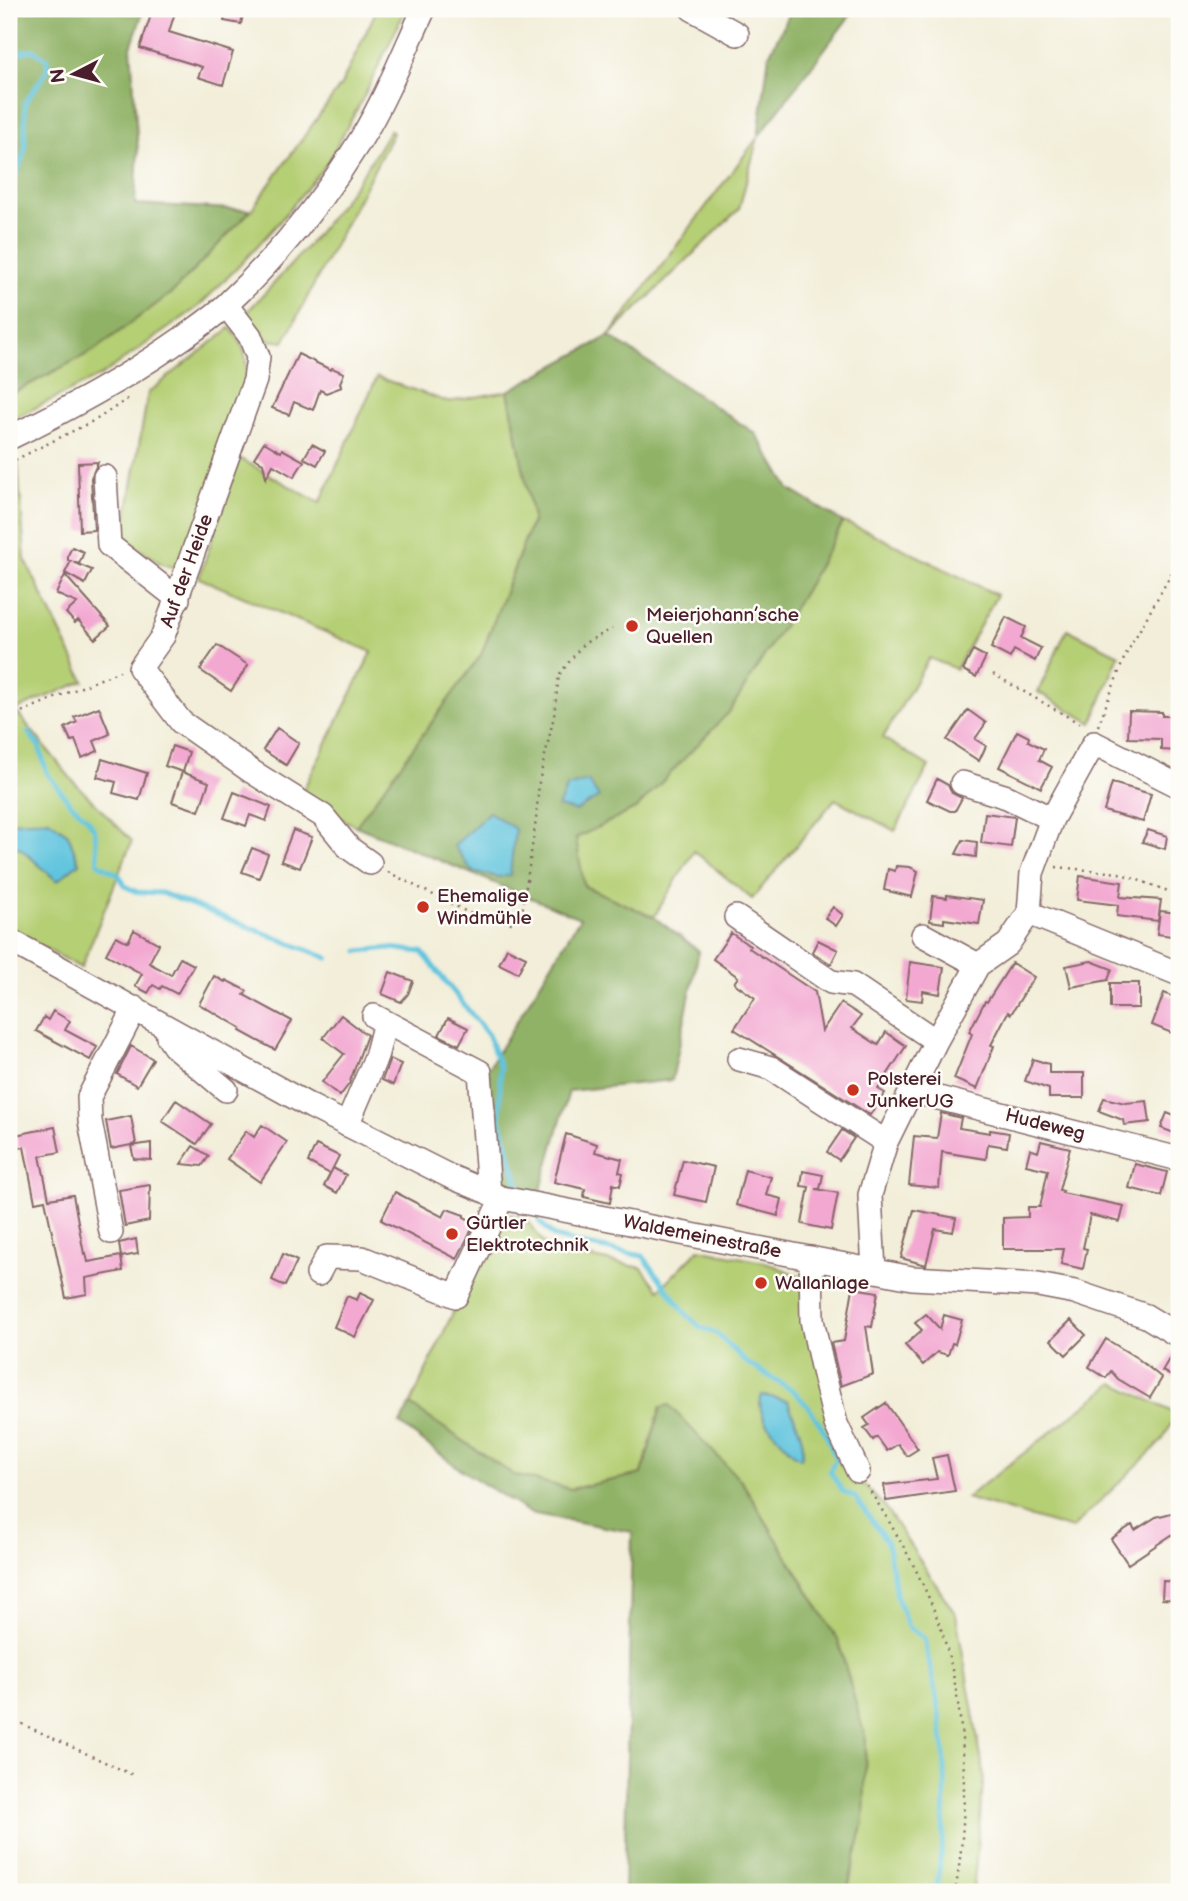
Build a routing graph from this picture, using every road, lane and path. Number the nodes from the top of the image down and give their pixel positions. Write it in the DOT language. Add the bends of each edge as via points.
graph roads {
  1 [pos="424,9"];
  2 [pos="692,9"];
  3 [pos="737,34"];
  4 [pos="226,304"];
  5 [pos="9,438"];
  6 [pos="105,477"];
  7 [pos="1179,560"];
  8 [pos="177,599"];
  9 [pos="612,629"];
  10 [pos="130,670"];
  11 [pos="993,674"];
  12 [pos="9,717"];
  13 [pos="1095,738"];
  14 [pos="962,783"];
  15 [pos="1179,786"];
  16 [pos="1052,819"];
  17 [pos="370,863"];
  18 [pos="1035,864"];
  19 [pos="1179,895"];
  20 [pos="1029,913"];
  21 [pos="736,917"];
  22 [pos="923,935"];
  23 [pos="9,940"];
  24 [pos="978,965"];
  25 [pos="1179,974"];
  26 [pos="135,1008"];
  27 [pos="167,1026"];
  28 [pos="936,1041"];
  29 [pos="739,1059"];
  30 [pos="226,1090"];
  31 [pos="911,1091"];
  32 [pos="347,1125"];
  33 [pos="886,1142"];
  34 [pos="1179,1158"];
  35 [pos="495,1196"];
  36 [pos="111,1232"];
  37 [pos="811,1258"];
  38 [pos="874,1271"];
  39 [pos="318,1274"];
  40 [pos="1179,1336"];
  41 [pos="858,1471"];
  42 [pos="9,1718"];
  43 [pos="135,1776"];
  44 [pos="955,1892"];
  1 -- 4 [label="street" via="362,137 318,202"];
  2 -- 3 [label="street"];
  4 -- 5 [label="street" via="148,362"];
  4 -- 8 [label="street, Auf der Heide" via="250,336 258,357 256,380"];
  6 -- 8 [label="street" via="109,545"];
  7 -- 13 [label="path" via="1125,656"];
  8 -- 10 [label="street, Auf der Heide" via="163,636"];
  9 -- 17 [label="path" via="583,644 559,675 522,913 512,923 479,918"];
  10 -- 12 [label="path"];
  10 -- 17 [label="street" via="181,722 323,817 349,848"];
  11 -- 13 [label="path"];
  13 -- 15 [label="street"];
  13 -- 16 [label="street"];
  14 -- 16 [label="street" via="1007,797"];
  16 -- 18 [label="street"];
  18 -- 19 [label="path" via="1119,873"];
  18 -- 20 [label="street"];
  20 -- 24 [label="street" via="1008,944"];
  20 -- 25 [label="street"];
  21 -- 28 [label="street" via="831,982 853,985"];
  22 -- 24 [label="street"];
  23 -- 26 [label="street, Waldemeinestraße"];
  24 -- 28 [label="street"];
  26 -- 27 [label="street, Waldemeinestraße"];
  26 -- 36 [label="street" via="89,1097"];
  27 -- 30 [label="street" via="167,1037 174,1046"];
  27 -- 32 [label="street, Waldemeinestraße"];
  28 -- 31 [label="street"];
  29 -- 33 [label="street" via="771,1068"];
  31 -- 33 [label="street"];
  31 -- 34 [label="street, Hudeweg"];
  32 -- 35 [label="street, Waldemeinestraße"];
  32 -- 35 [label="street" via="376,1057 379,1019 480,1072"];
  33 -- 38 [label="street" via="870,1195"];
  35 -- 37 [label="street, Waldemeinestraße"];
  35 -- 39 [label="street" via="456,1296 362,1258 327,1256"];
  37 -- 38 [label="street, Waldemeinestraße"];
  37 -- 41 [label="street" via="812,1320 822,1371 836,1424"];
  38 -- 40 [label="street, Waldemeinestraße" via="1075,1292 1146,1316"];
  41 -- 44 [label="path" via="899,1537 932,1605 954,1675 964,1805"];
  42 -- 43 [label="path"];
}
